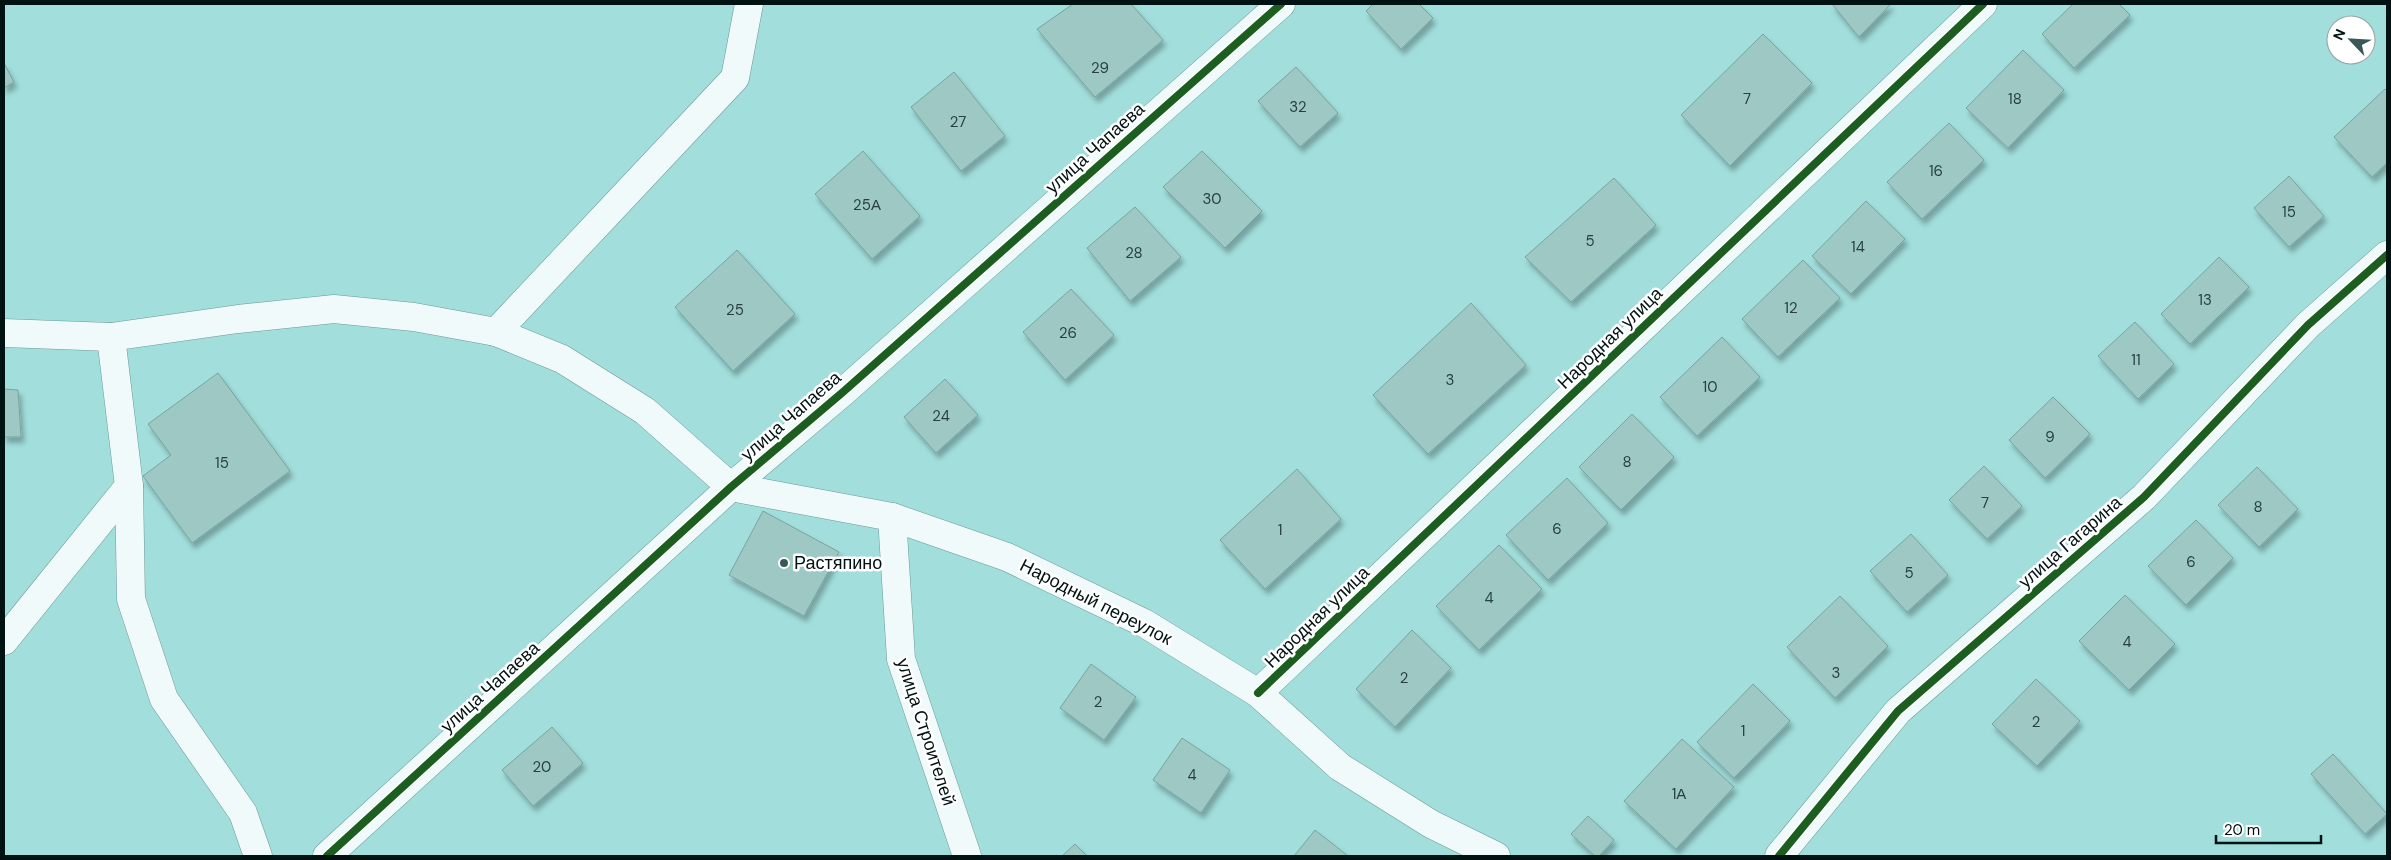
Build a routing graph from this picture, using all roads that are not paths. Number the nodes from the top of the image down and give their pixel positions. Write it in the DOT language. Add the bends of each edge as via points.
graph roads {
  1 [pos="749,4"];
  2 [pos="1281,4"];
  3 [pos="1983,4"];
  4 [pos="2387,255"];
  5 [pos="496,332"];
  6 [pos="4,333"];
  7 [pos="111,337"];
  8 [pos="129,486"];
  9 [pos="731,487"];
  10 [pos="892,517"];
  11 [pos="4,641"];
  12 [pos="1258,694"];
  13 [pos="258,856"];
  14 [pos="327,856"];
  15 [pos="967,856"];
  16 [pos="1496,856"];
  17 [pos="1779,856"];
  1 -- 5 [label="street" via="735,78"];
  2 -- 9 [label="street, улица Чапаева" via="843,392"];
  3 -- 12 [label="street, Народная улица"];
  4 -- 17 [label="street, улица Гагарина" via="2308,325 2144,497 1898,711"];
  5 -- 7 [label="street" via="414,317 334,309"];
  5 -- 9 [label="street" via="562,358 645,410"];
  6 -- 7 [label="street"];
  7 -- 8 [label="street"];
  8 -- 11 [label="street"];
  8 -- 13 [label="street" via="131,600 164,699 243,813"];
  9 -- 10 [label="street, Народный переулок"];
  9 -- 14 [label="street, улица Чапаева"];
  10 -- 12 [label="street, Народный переулок" via="1007,557 1144,622"];
  10 -- 15 [label="street, улица Строителей" via="901,659"];
  12 -- 16 [label="street, Народный переулок" via="1340,767 1431,824"];
}
